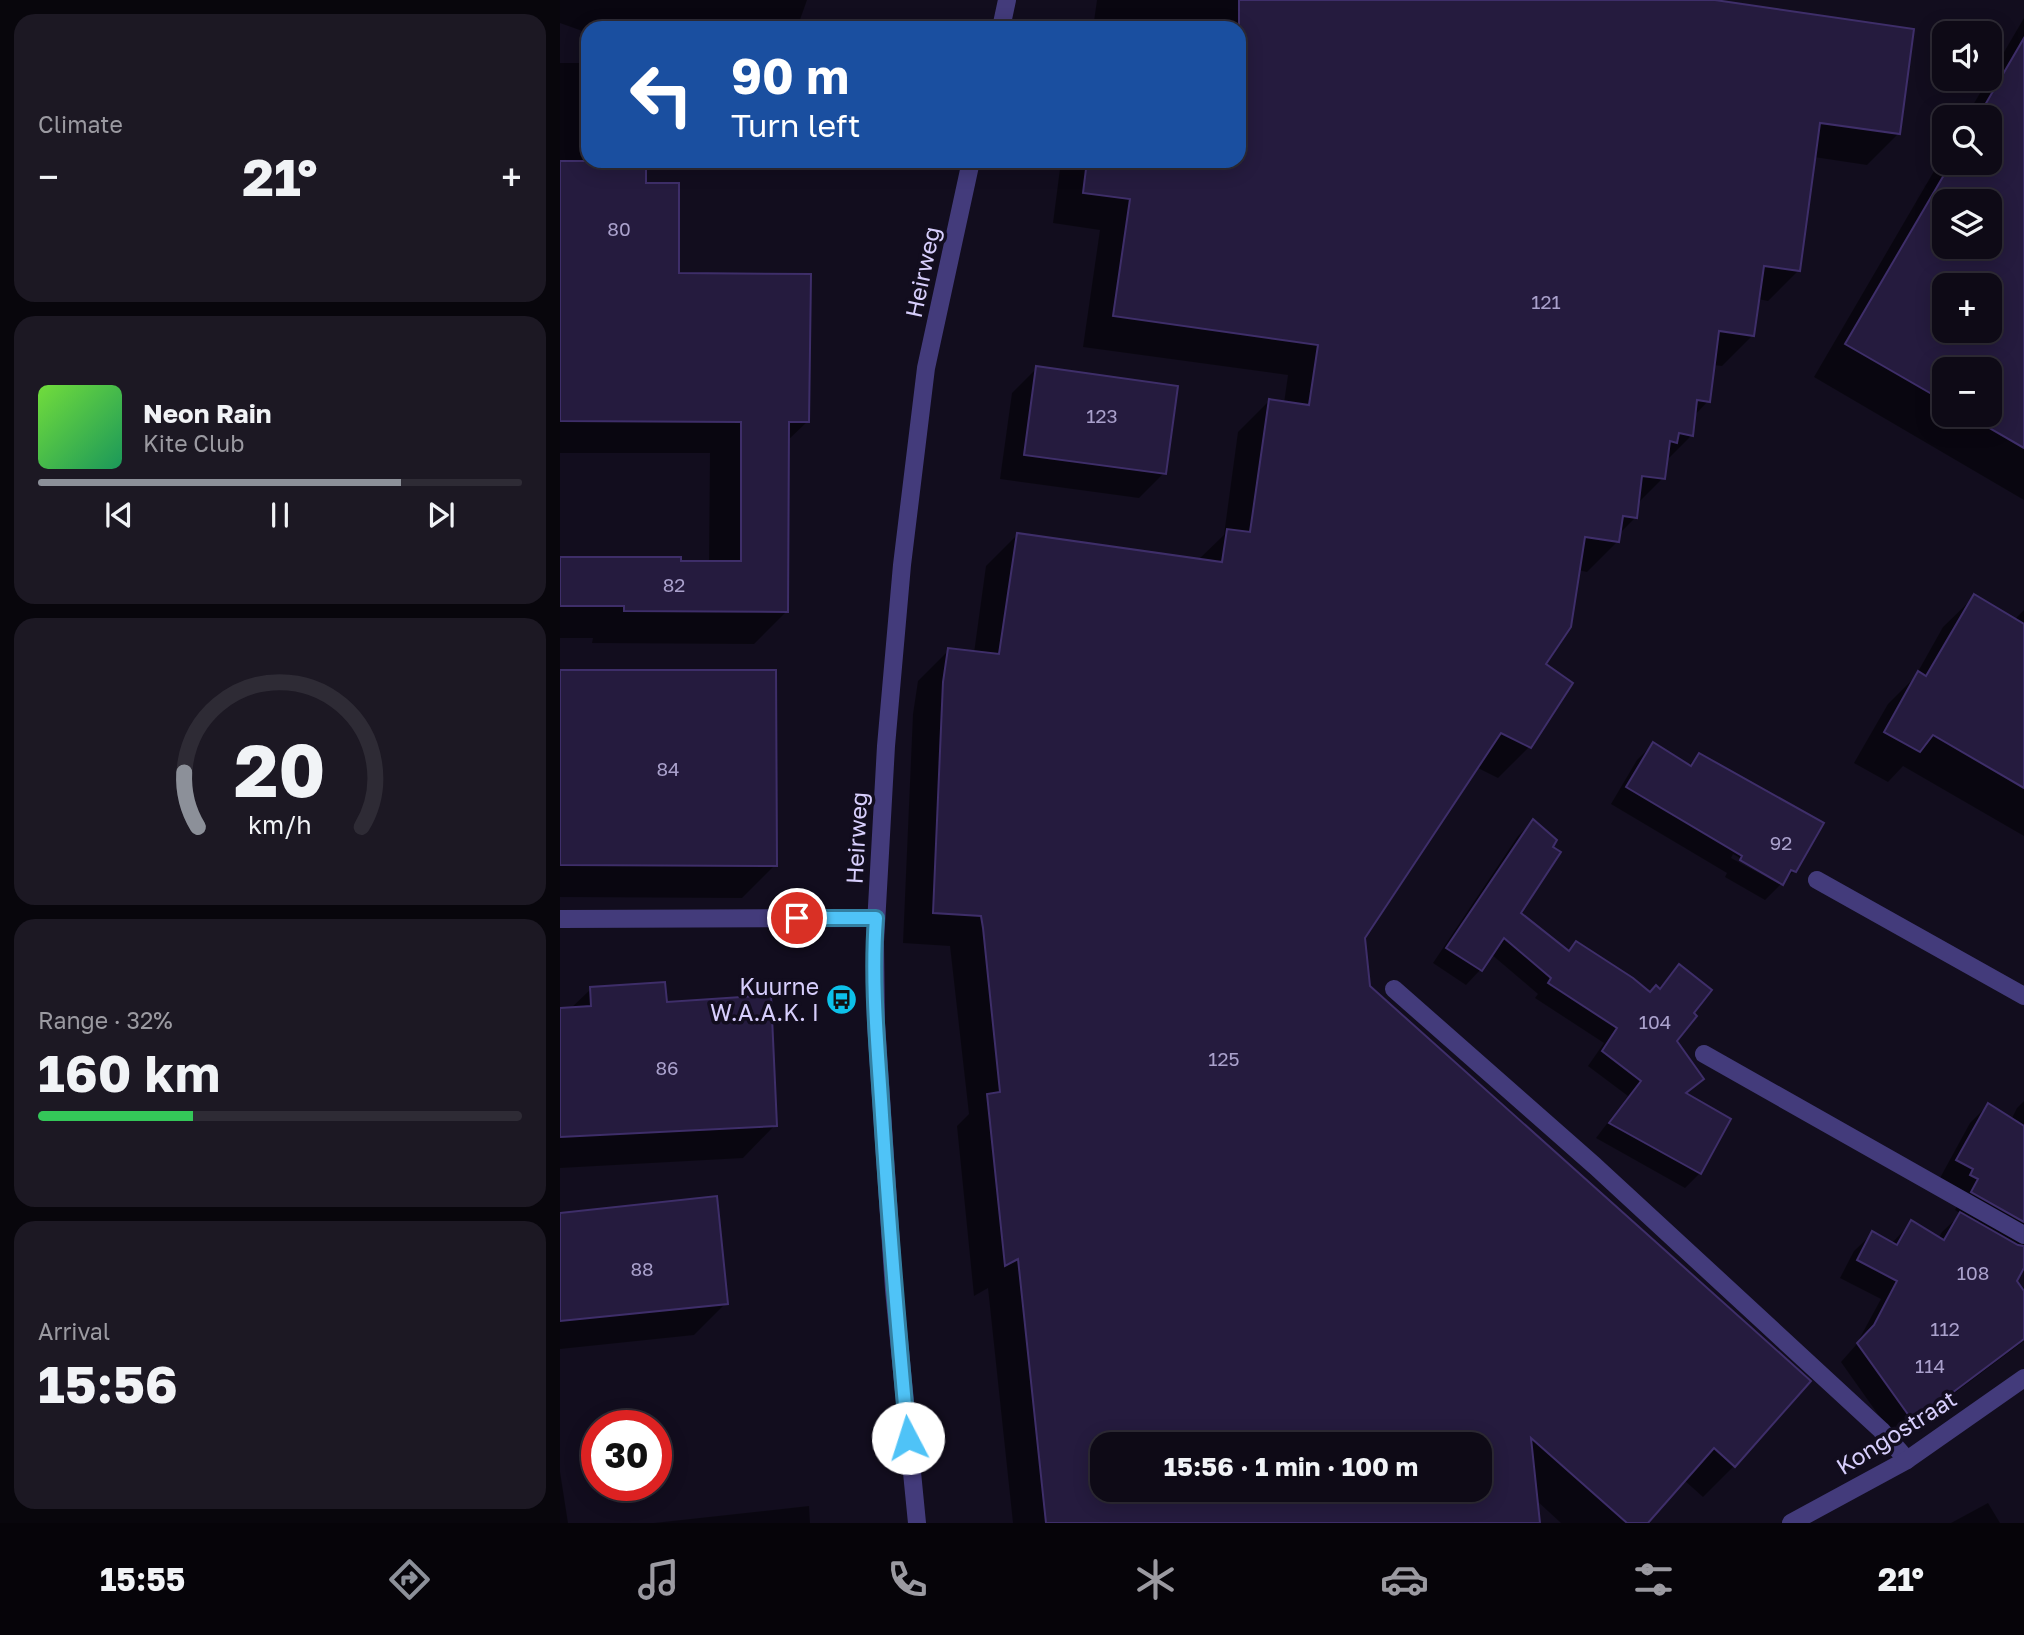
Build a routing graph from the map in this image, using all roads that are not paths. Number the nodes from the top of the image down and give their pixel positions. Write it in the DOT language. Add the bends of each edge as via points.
graph roads {
  1 [pos="1007,0"];
  2 [pos="1002,21"];
  3 [pos="969,168"];
  4 [pos="1817,880"];
  5 [pos="876,918"];
  6 [pos="560,919"];
  7 [pos="1394,989"];
  8 [pos="2024,996"];
  9 [pos="1704,1054"];
  10 [pos="2024,1236"];
  11 [pos="2024,1378"];
  12 [pos="1907,1460"];
  13 [pos="917,1523"];
  14 [pos="1791,1523"];
  1 -- 2 [label="street"];
  3 -- 5 [label="street, Heirweg" via="926,368 902,565"];
  4 -- 8 [label="street"];
  5 -- 6 [label="street"];
  5 -- 13 [label="street, Heirweg" via="876,1010 894,1290"];
  7 -- 12 [label="street" via="1605,1175 1881,1430"];
  9 -- 10 [label="street"];
  11 -- 12 [label="street, Kongostraat"];
  12 -- 14 [label="street, Kongostraat"];
}
